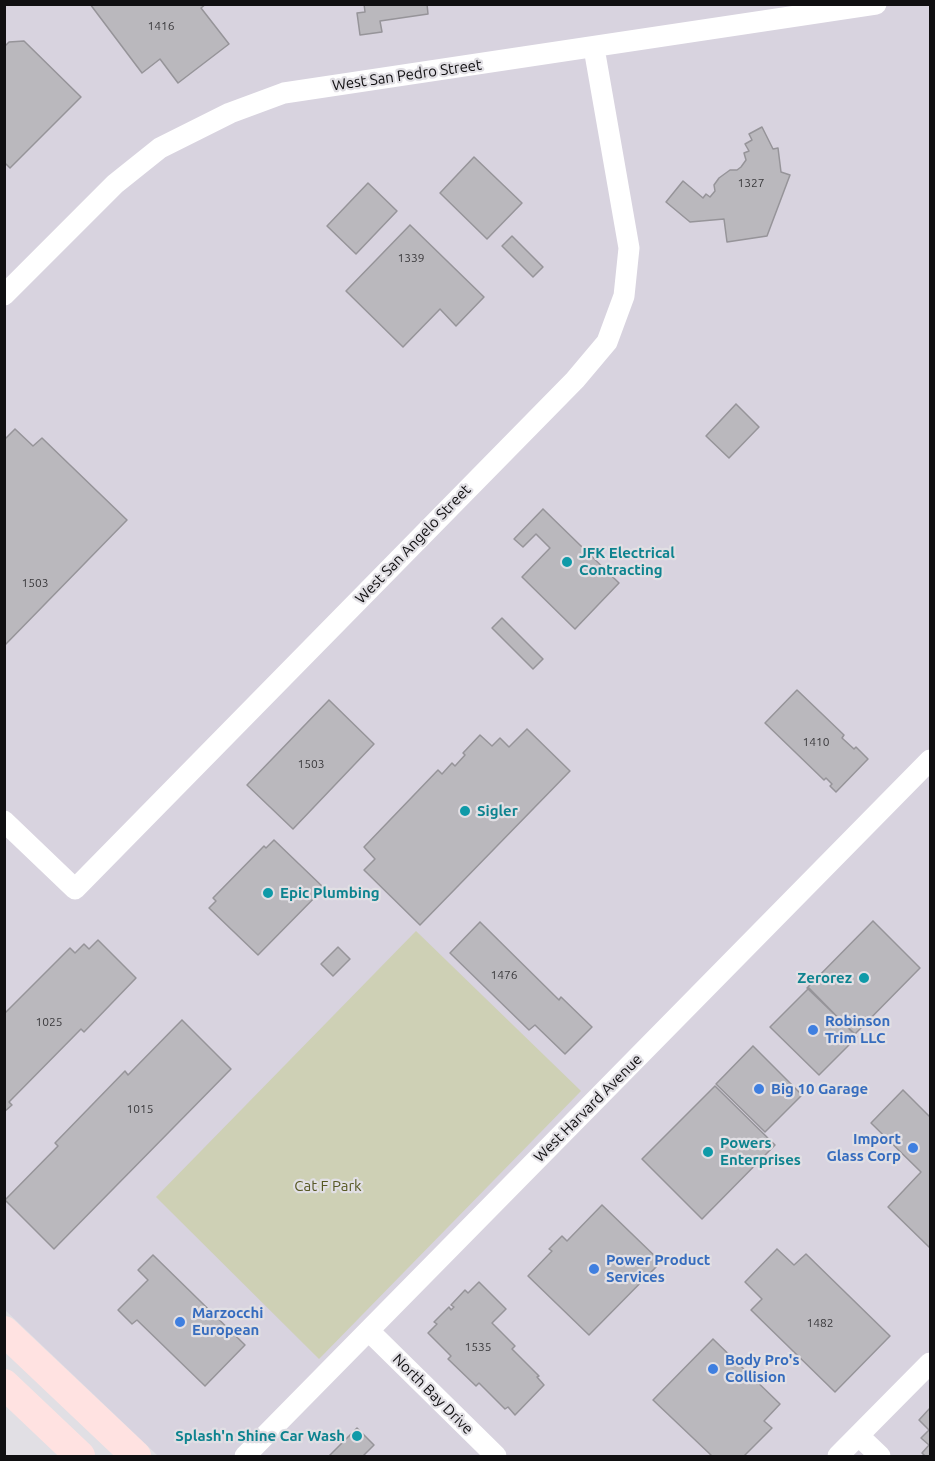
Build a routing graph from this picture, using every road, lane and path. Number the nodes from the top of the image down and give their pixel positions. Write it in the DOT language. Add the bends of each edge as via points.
graph roads {
  1 [pos="876,4"];
  2 [pos="594,48"];
  3 [pos="4,295"];
  4 [pos="930,760"];
  5 [pos="4,821"];
  6 [pos="4,1331"];
  7 [pos="369,1331"];
  8 [pos="930,1363"];
  9 [pos="4,1384"];
  10 [pos="859,1436"];
  11 [pos="80,1456"];
  12 [pos="136,1456"];
  13 [pos="245,1456"];
  14 [pos="496,1456"];
  15 [pos="838,1456"];
  16 [pos="880,1456"];
  1 -- 2 [label="street, West San Pedro Street"];
  2 -- 3 [label="street, West San Pedro Street" via="284,93 230,113 160,148 115,184"];
  2 -- 5 [label="street, West San Angelo Street" via="628,248 624,296 607,342 75,889"];
  4 -- 7 [label="street, West Harvard Avenue"];
  6 -- 12 [label="main road"];
  7 -- 13 [label="street, West Harvard Avenue"];
  7 -- 14 [label="street, North Bay Drive"];
  8 -- 10 [label="street"];
  9 -- 11 [label="main road"];
  10 -- 15 [label="street"];
  10 -- 16 [label="street"];
}
